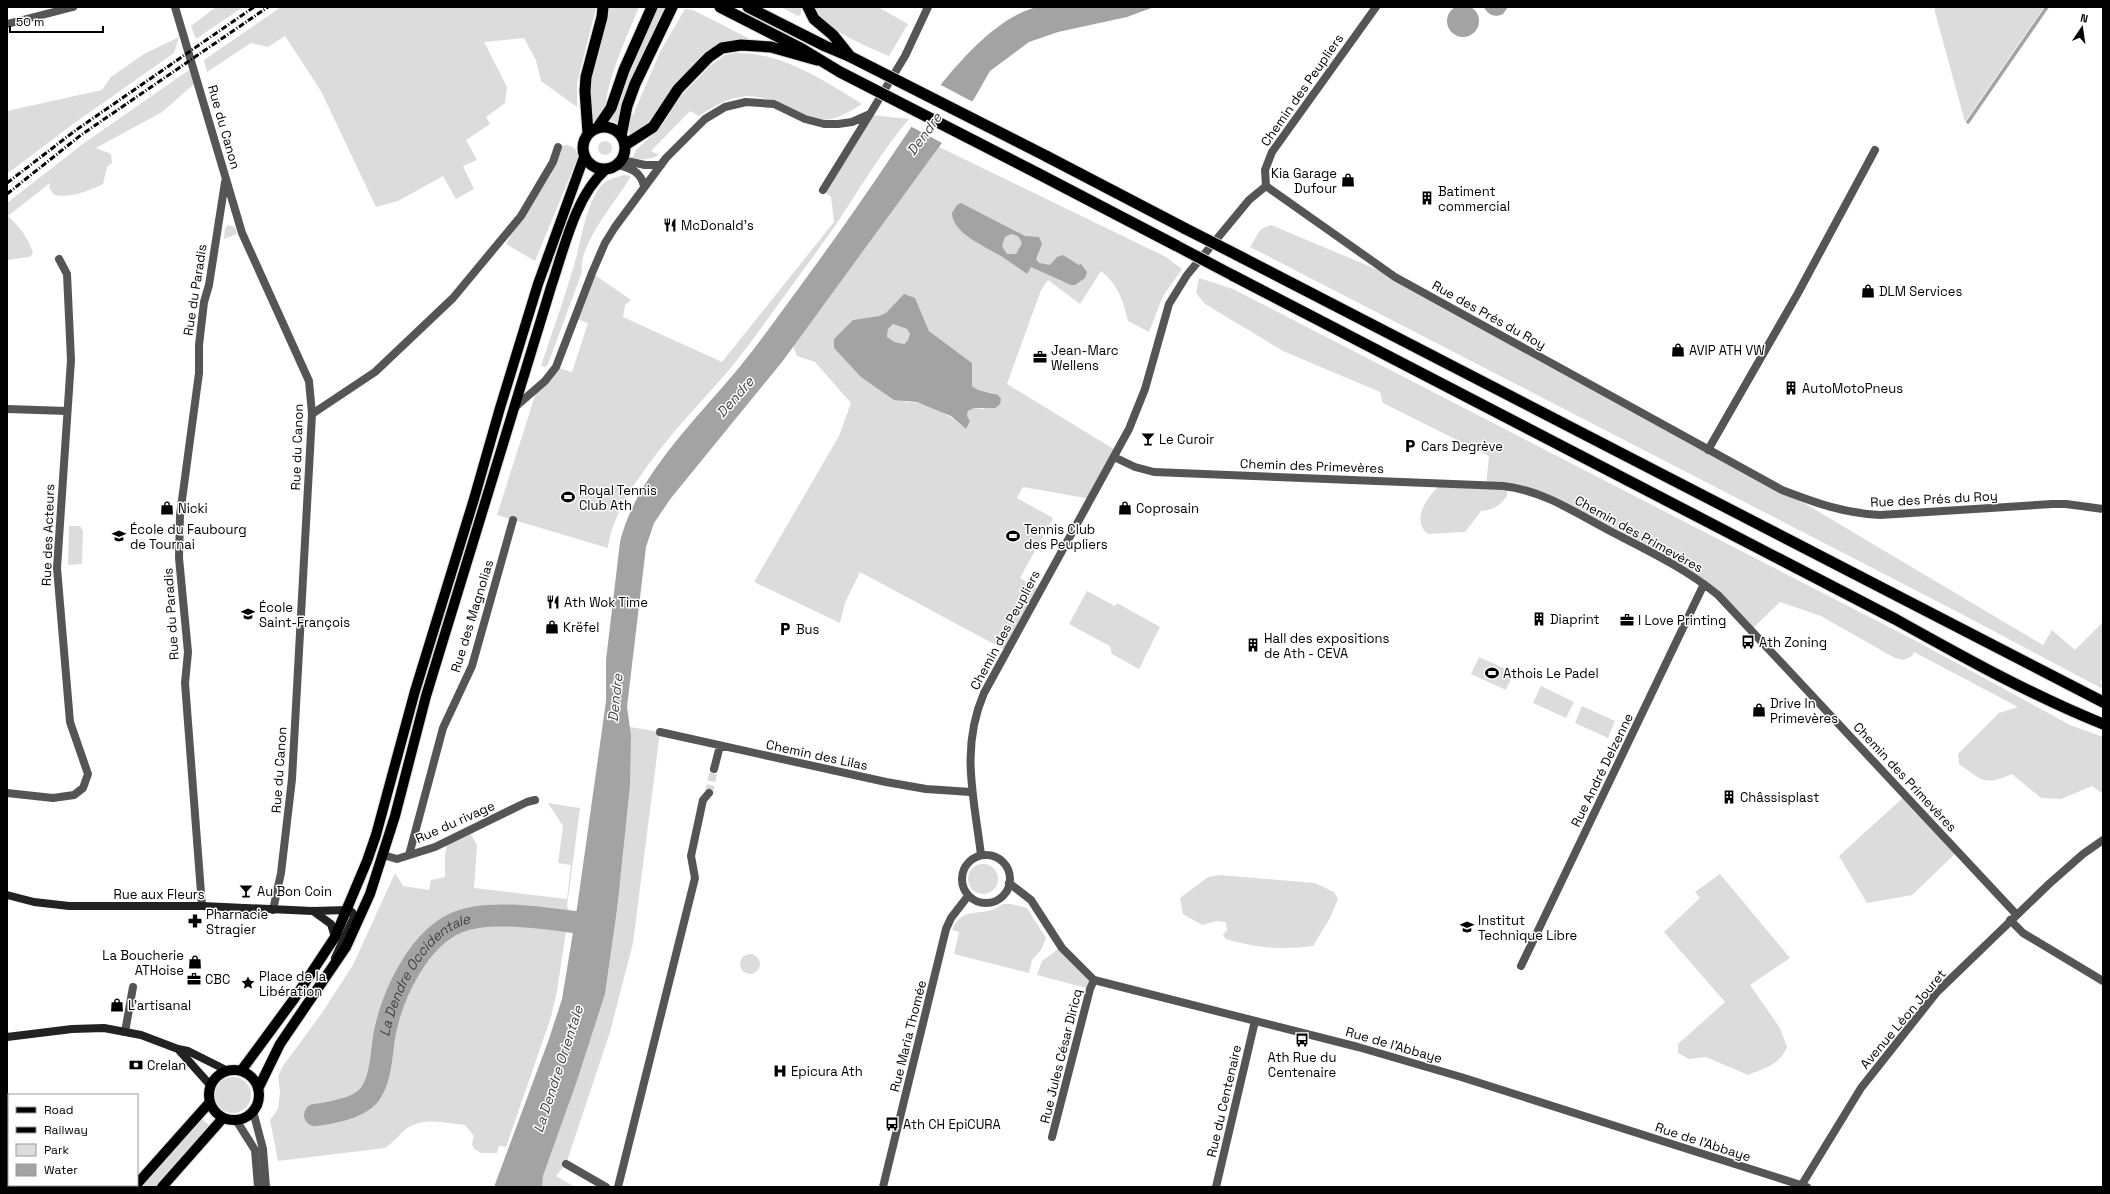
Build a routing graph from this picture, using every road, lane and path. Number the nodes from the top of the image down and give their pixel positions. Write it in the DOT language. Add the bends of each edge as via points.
graph roads {
  1 [pos="73,7"];
  2 [pos="175,7"];
  3 [pos="603,7"];
  4 [pos="652,7"];
  5 [pos="672,7"];
  6 [pos="720,7"];
  7 [pos="748,7"];
  8 [pos="808,7"];
  9 [pos="928,7"];
  10 [pos="1376,7"];
  11 [pos="7,24"];
  12 [pos="851,57"];
  13 [pos="817,60"];
  14 [pos="870,114"];
  15 [pos="598,127"];
  16 [pos="588,133"];
  17 [pos="623,140"];
  18 [pos="558,147"];
  19 [pos="1875,150"];
  20 [pos="584,157"];
  21 [pos="620,162"];
  22 [pos="661,165"];
  23 [pos="605,170"];
  24 [pos="226,180"];
  25 [pos="644,186"];
  26 [pos="1266,186"];
  27 [pos="823,190"];
  28 [pos="59,259"];
  29 [pos="7,409"];
  30 [pos="512,410"];
  31 [pos="67,412"];
  32 [pos="312,414"];
  33 [pos="1708,450"];
  34 [pos="1114,457"];
  35 [pos="2103,509"];
  36 [pos="513,520"];
  37 [pos="1704,584"];
  38 [pos="2103,702"];
  39 [pos="2103,724"];
  40 [pos="660,732"];
  41 [pos="720,746"];
  42 [pos="714,769"];
  43 [pos="971,792"];
  44 [pos="7,793"];
  45 [pos="709,793"];
  46 [pos="535,800"];
  47 [pos="2103,840"];
  48 [pos="384,855"];
  49 [pos="409,855"];
  50 [pos="981,855"];
  51 [pos="1009,883"];
  52 [pos="7,895"];
  53 [pos="968,896"];
  54 [pos="202,906"];
  55 [pos="273,910"];
  56 [pos="348,910"];
  57 [pos="312,911"];
  58 [pos="2013,917"];
  59 [pos="335,937"];
  60 [pos="1521,966"];
  61 [pos="1094,980"];
  62 [pos="323,981"];
  63 [pos="2103,981"];
  64 [pos="133,987"];
  65 [pos="1255,1021"];
  66 [pos="125,1032"];
  67 [pos="7,1037"];
  68 [pos="178,1049"];
  69 [pos="228,1071"];
  70 [pos="241,1072"];
  71 [pos="211,1086"];
  72 [pos="258,1089"];
  73 [pos="210,1102"];
  74 [pos="253,1111"];
  75 [pos="224,1118"];
  76 [pos="236,1120"];
  77 [pos="1052,1137"];
  78 [pos="566,1164"];
  79 [pos="138,1183"];
  80 [pos="1803,1186"];
  81 [pos="162,1187"];
  82 [pos="258,1187"];
  83 [pos="266,1187"];
  84 [pos="606,1187"];
  85 [pos="618,1187"];
  86 [pos="883,1187"];
  87 [pos="1216,1187"];
  1 -- 11 [label="street"];
  2 -- 24 [label="street, Rue du Canon"];
  3 -- 16 [label="highway" via="584,91"];
  4 -- 15 [label="highway" via="624,70 611,108"];
  5 -- 17 [label="highway" via="635,84 627,106"];
  6 -- 13 [label="highway"];
  7 -- 12 [label="highway"];
  8 -- 12 [label="highway" via="814,19 833,35"];
  9 -- 14 [label="street" via="905,56"];
  10 -- 26 [label="street, Chemin des Peupliers" via="1272,152 1265,170"];
  12 -- 38 [label="highway, bridge"];
  13 -- 17 [label="highway" via="771,47 741,45 722,48 678,89 653,127"];
  13 -- 39 [label="highway, bridge" via="1888,615 1960,656"];
  14 -- 22 [label="street" via="852,122 824,124 805,119 767,102 732,104 705,119"];
  14 -- 27 [label="street"];
  15 -- 16 [label="highway"];
  15 -- 17 [label="highway" via="611,128"];
  16 -- 20 [label="highway" via="583,141"];
  17 -- 21 [label="highway"];
  18 -- 32 [label="street" via="521,216 453,298 375,372"];
  19 -- 33 [label="street" via="1798,294"];
  20 -- 23 [label="highway" via="592,167"];
  20 -- 56 [label="main road" via="534,298 415,691 376,835"];
  21 -- 22 [label="street"];
  21 -- 23 [label="highway"];
  21 -- 25 [label="street" via="634,170 643,180"];
  22 -- 25 [label="street"];
  23 -- 30 [label="main road" via="587,191 571,228"];
  24 -- 32 [label="street, Rue du Canon" via="251,256 309,381"];
  24 -- 54 [label="street, Rue du Paradis" via="204,302 199,373 180,515 179,558 188,652 185,683"];
  25 -- 30 [label="street" via="609,236 552,373"];
  26 -- 33 [label="street, Rue des Prés du Roy" via="1395,277"];
  26 -- 34 [label="street, Chemin des Peupliers" via="1249,200 1187,275 1168,304 1140,402"];
  28 -- 31 [label="street, Rue des Acteurs" via="67,274 71,360"];
  29 -- 31 [label="street"];
  30 -- 48 [label="main road" via="426,696"];
  31 -- 44 [label="street, Rue des Acteurs" via="57,581 70,722 88,774 83,788 74,795 53,798"];
  32 -- 55 [label="street, Rue du Canon" via="292,779 281,873"];
  33 -- 35 [label="street, Rue des Prés du Roy" via="1782,490 1828,508 1854,514 1894,515 2066,504"];
  34 -- 37 [label="street, Chemin des Primevères" via="1154,472 1523,489 1565,507 1674,564"];
  34 -- 43 [label="street, Chemin des Peupliers" via="982,697 971,735"];
  36 -- 49 [label="street, Rue des Magnolias" via="472,666 443,728"];
  37 -- 58 [label="street, Chemin des Primevères" via="1732,608"];
  37 -- 60 [label="street, Rue André Delzenne"];
  40 -- 41 [label="street, Chemin des Lilas"];
  41 -- 42 [label="street"];
  41 -- 43 [label="street, Chemin des Lilas" via="886,782 926,789"];
  43 -- 50 [label="street, Chemin des Peupliers"];
  45 -- 85 [label="street" via="703,800 691,856 695,878 686,917"];
  46 -- 49 [label="street, Rue du rivage" via="435,847"];
  47 -- 58 [label="street, Avenue Léon Jouret" via="2083,854"];
  48 -- 49 [label="street, Rue du rivage" via="397,859"];
  48 -- 62 [label="main road" via="346,947"];
  50 -- 51 [label="street" via="1002,861 1007,868"];
  50 -- 53 [label="street" via="971,860 962,873 962,881"];
  51 -- 53 [label="street" via="1007,891 996,901 981,903"];
  51 -- 61 [label="street" via="1031,900 1062,948"];
  52 -- 54 [label="main road, Rue aux Fleurs" via="34,902 68,906"];
  53 -- 86 [label="street, Rue Maria Thomée" via="946,929"];
  54 -- 55 [label="main road, Rue aux Fleurs"];
  55 -- 57 [label="main road, Rue aux Fleurs"];
  56 -- 57 [label="main road, Rue aux Fleurs"];
  56 -- 59 [label="main road"];
  56 -- 62 [label="main road" via="354,917 352,924"];
  57 -- 59 [label="main road" via="331,924"];
  58 -- 63 [label="street, Chemin des Primevères" via="2023,933"];
  58 -- 80 [label="street, Avenue Léon Jouret" via="1937,992 1861,1088"];
  59 -- 70 [label="main road"];
  61 -- 65 [label="street, Rue de l'Abbaye"];
  61 -- 77 [label="street, Rue Jules César Diricq"];
  62 -- 72 [label="main road" via="280,1044"];
  64 -- 66 [label="street"];
  65 -- 80 [label="street, Rue de l'Abbaye" via="1461,1077"];
  65 -- 87 [label="street, Rue du Centenaire"];
  66 -- 67 [label="main road" via="104,1028 72,1029"];
  66 -- 68 [label="main road" via="141,1035"];
  68 -- 69 [label="main road"];
  68 -- 71 [label="main road"];
  69 -- 70 [label="main road"];
  69 -- 71 [label="main road" via="218,1076"];
  70 -- 72 [label="main road" via="254,1081"];
  71 -- 73 [label="main road"];
  72 -- 74 [label="main road" via="259,1096"];
  73 -- 75 [label="main road" via="215,1111"];
  73 -- 79 [label="main road"];
  74 -- 76 [label="main road" via="246,1117"];
  74 -- 83 [label="street" via="263,1149"];
  75 -- 76 [label="main road"];
  75 -- 81 [label="main road"];
  76 -- 82 [label="street" via="255,1150"];
  78 -- 84 [label="street"];
}
